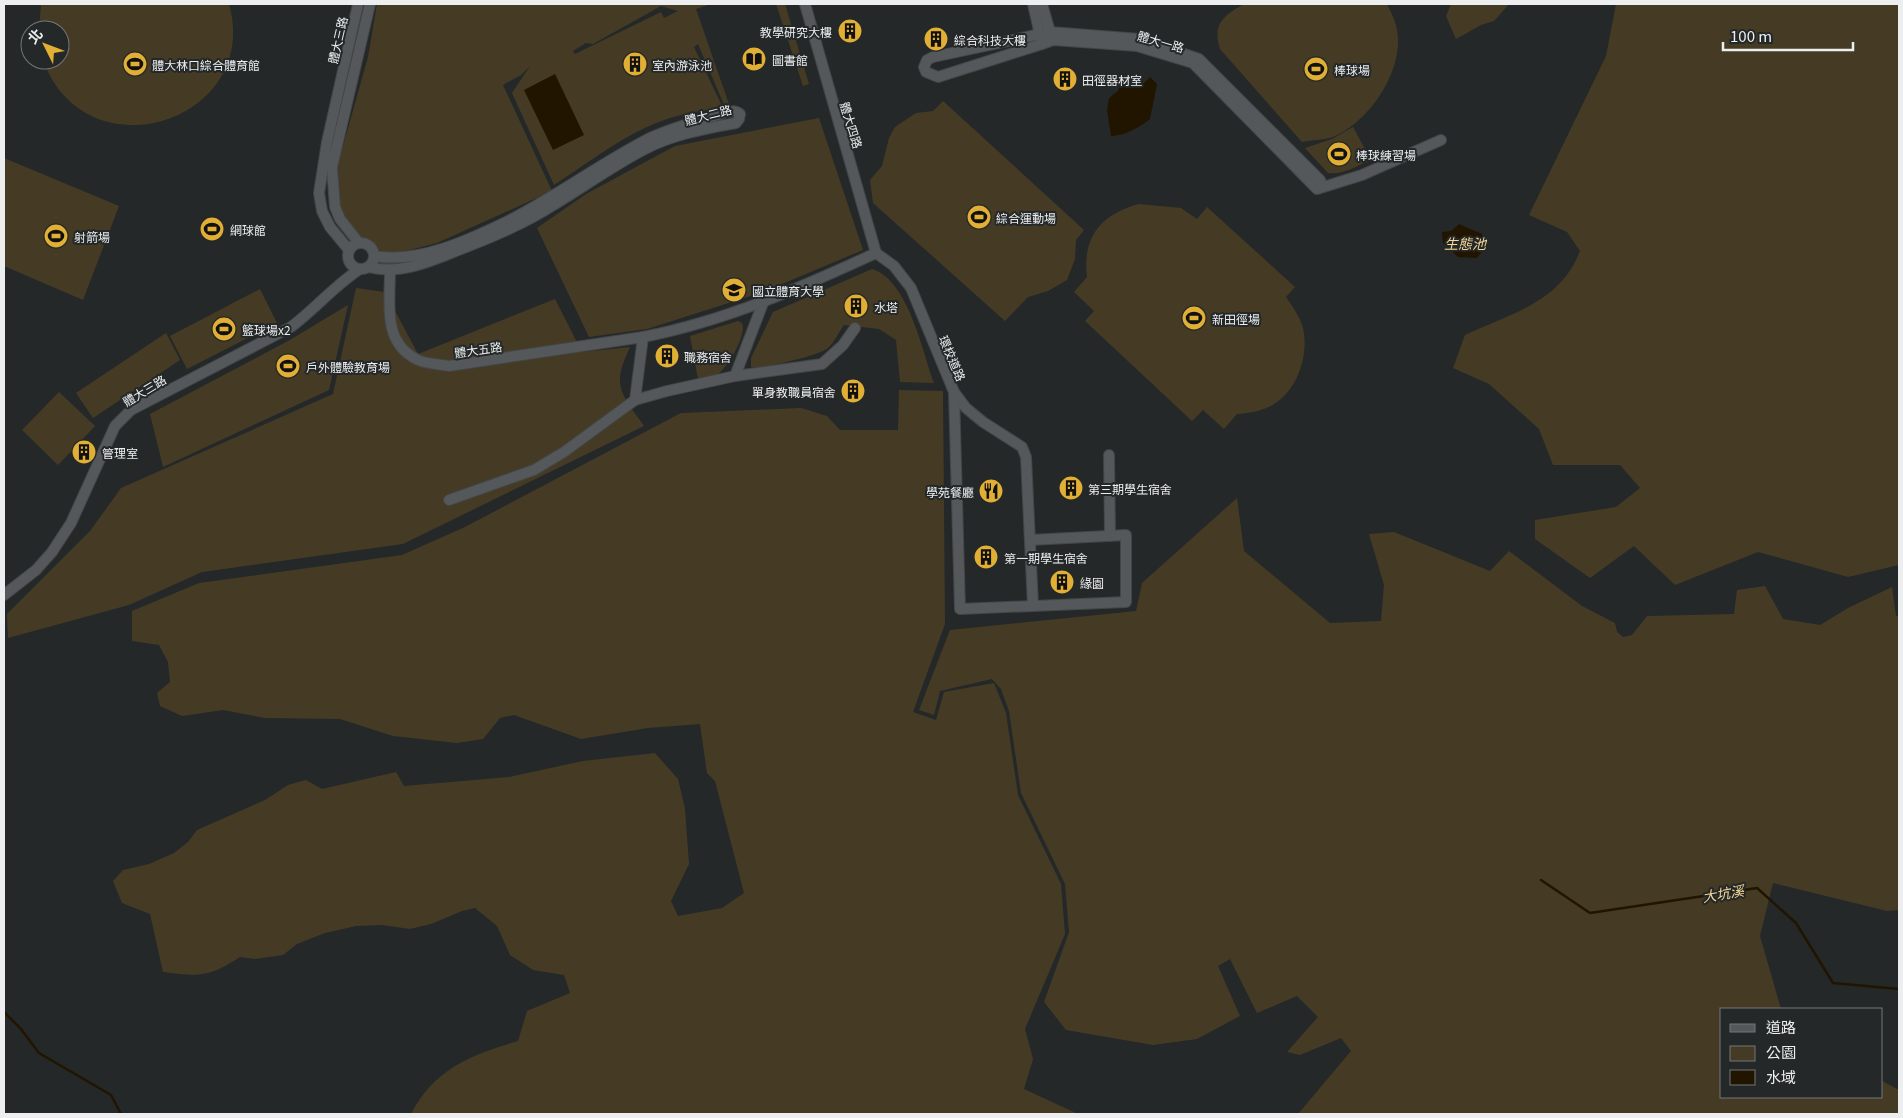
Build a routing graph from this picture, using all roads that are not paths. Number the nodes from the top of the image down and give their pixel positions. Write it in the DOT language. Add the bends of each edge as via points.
graph roads {
  1 [pos="358,4"];
  2 [pos="370,4"];
  3 [pos="804,4"];
  4 [pos="1033,4"];
  5 [pos="1042,4"];
  6 [pos="1046,38"];
  7 [pos="1441,140"];
  8 [pos="359,243"];
  9 [pos="350,250"];
  10 [pos="876,253"];
  11 [pos="374,256"];
  12 [pos="364,268"];
  13 [pos="390,270"];
  14 [pos="762,303"];
  15 [pos="855,328"];
  16 [pos="643,338"];
  17 [pos="735,376"];
  18 [pos="954,392"];
  19 [pos="635,400"];
  20 [pos="1109,455"];
  21 [pos="448,500"];
  22 [pos="1110,536"];
  23 [pos="1030,540"];
  24 [pos="4,595"];
  25 [pos="1033,606"];
  1 -- 9 [label="street, 體大三路" via="319,193 322,211 330,228"];
  2 -- 8 [label="street, 體大三路" via="332,167 335,206 340,219"];
  3 -- 10 [label="street, 體大四路"];
  4 -- 6 [label="street"];
  5 -- 6 [label="street"];
  6 -- 6 [label="street" via="933,57 924,67 926,72 938,76"];
  6 -- 7 [label="street, 體大一路" via="1137,46 1193,64 1317,189 1362,175"];
  8 -- 9 [label="street"];
  8 -- 11 [label="street" via="368,245"];
  9 -- 12 [label="street" via="349,262"];
  10 -- 14 [label="street, 體大五路"];
  10 -- 18 [label="street, 環校道路" via="894,266 912,288"];
  11 -- 12 [label="street"];
  11 -- 13 [label="street, 體大二路" via="408,258 438,250 507,221 651,138 683,124 731,111 740,114 736,123 680,134 647,148 553,206 501,233 434,260"];
  12 -- 13 [label="street, 體大二路"];
  12 -- 24 [label="street, 體大三路" via="348,277 291,326 131,410 115,426 71,523 52,552 36,570"];
  13 -- 16 [label="street, 體大五路" via="391,328 400,349 420,361 449,366"];
  14 -- 16 [label="street, 體大五路" via="686,329"];
  14 -- 17 [label="street"];
  15 -- 17 [label="street" via="843,345 822,364"];
  16 -- 19 [label="street"];
  17 -- 19 [label="street"];
  18 -- 23 [label="street, 環校道路" via="983,422 1022,446 1026,458"];
  18 -- 25 [label="street" via="960,609"];
  19 -- 21 [label="street" via="534,470"];
  20 -- 22 [label="street"];
  22 -- 23 [label="street"];
  22 -- 25 [label="street" via="1126,535 1126,602"];
  23 -- 25 [label="street"];
}
